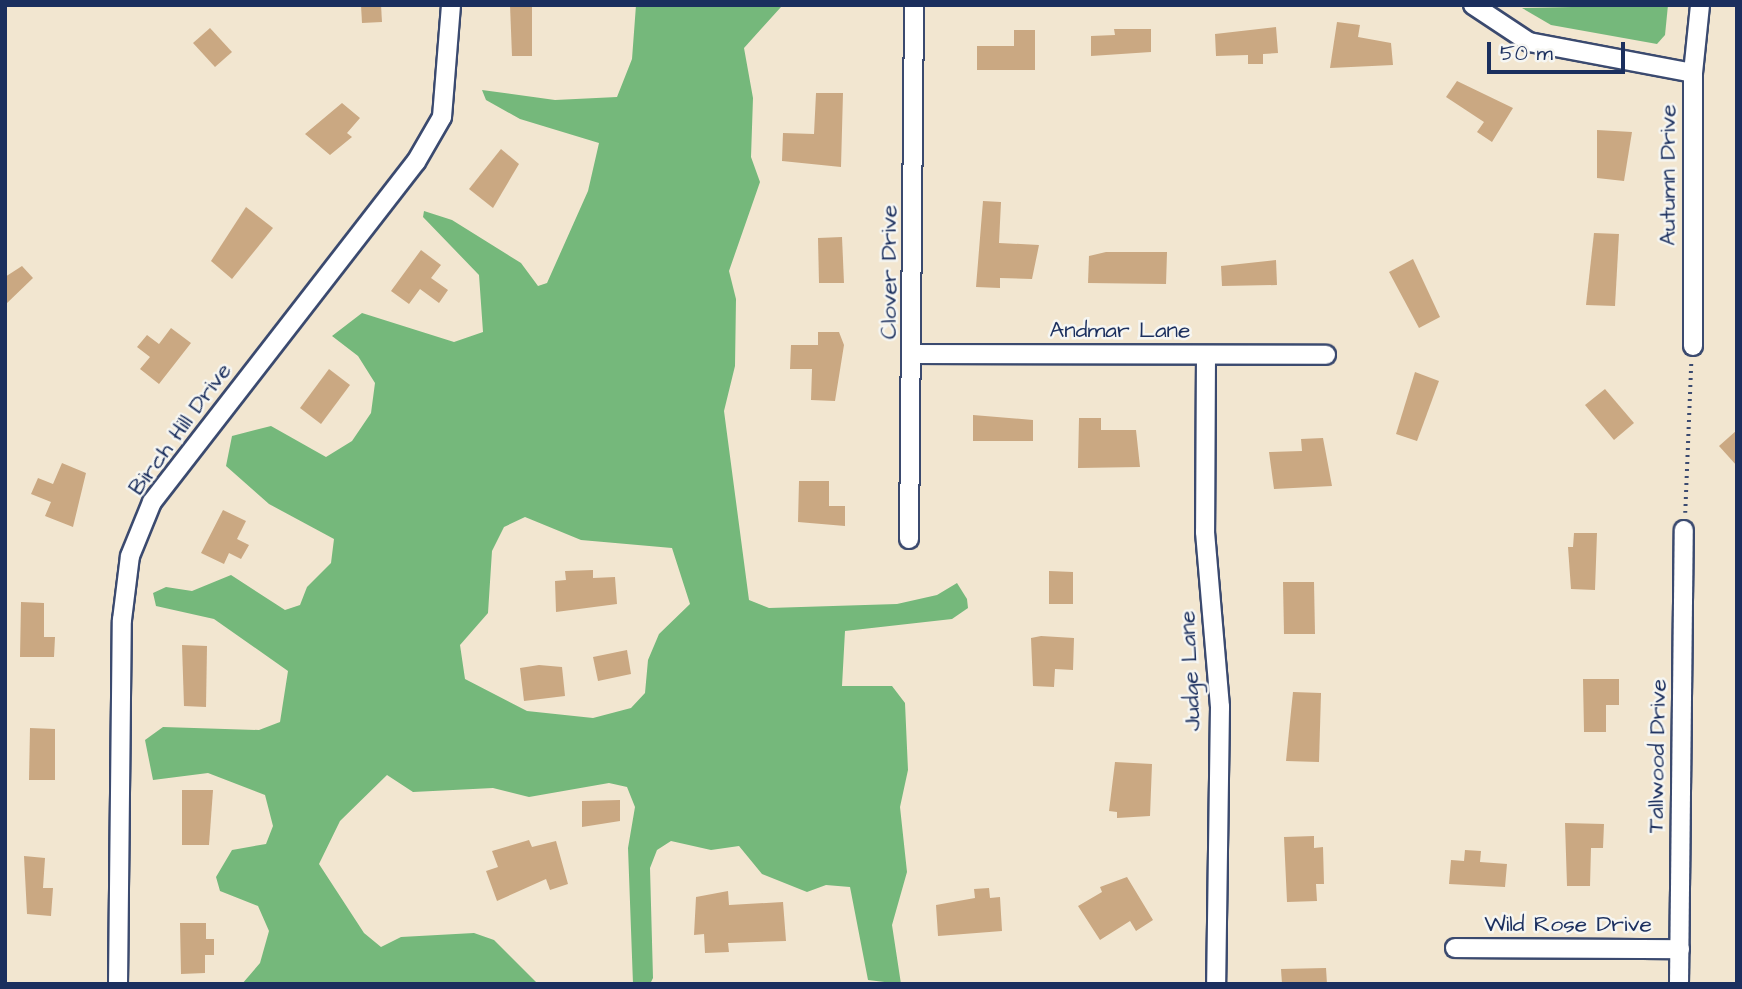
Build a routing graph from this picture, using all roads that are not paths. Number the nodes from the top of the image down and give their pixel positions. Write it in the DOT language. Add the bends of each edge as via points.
graph roads {
  1 [pos="451,5"];
  2 [pos="914,5"];
  3 [pos="1474,5"];
  4 [pos="1700,5"];
  5 [pos="1693,73"];
  6 [pos="1693,346"];
  7 [pos="913,354"];
  8 [pos="1206,355"];
  9 [pos="1326,355"];
  10 [pos="1684,530"];
  11 [pos="909,539"];
  12 [pos="1455,948"];
  13 [pos="1680,949"];
  14 [pos="118,984"];
  15 [pos="1216,984"];
  16 [pos="1679,984"];
  1 -- 14 [label="street, Birch Hill Drive" via="442,117 416,162 152,502 130,556 122,620"];
  2 -- 7 [label="street, Clover Drive"];
  3 -- 5 [label="street" via="1529,42"];
  4 -- 5 [label="street, Autumn Drive"];
  5 -- 6 [label="street, Autumn Drive"];
  7 -- 8 [label="street, Andmar Lane"];
  7 -- 11 [label="street, Clover Drive"];
  8 -- 9 [label="street, Andmar Lane"];
  8 -- 15 [label="street, Judge Lane" via="1205,532 1220,707"];
  10 -- 13 [label="street, Tallwood Drive"];
  12 -- 13 [label="street, Wild Rose Drive"];
  13 -- 16 [label="street, Tallwood Drive"];
}
